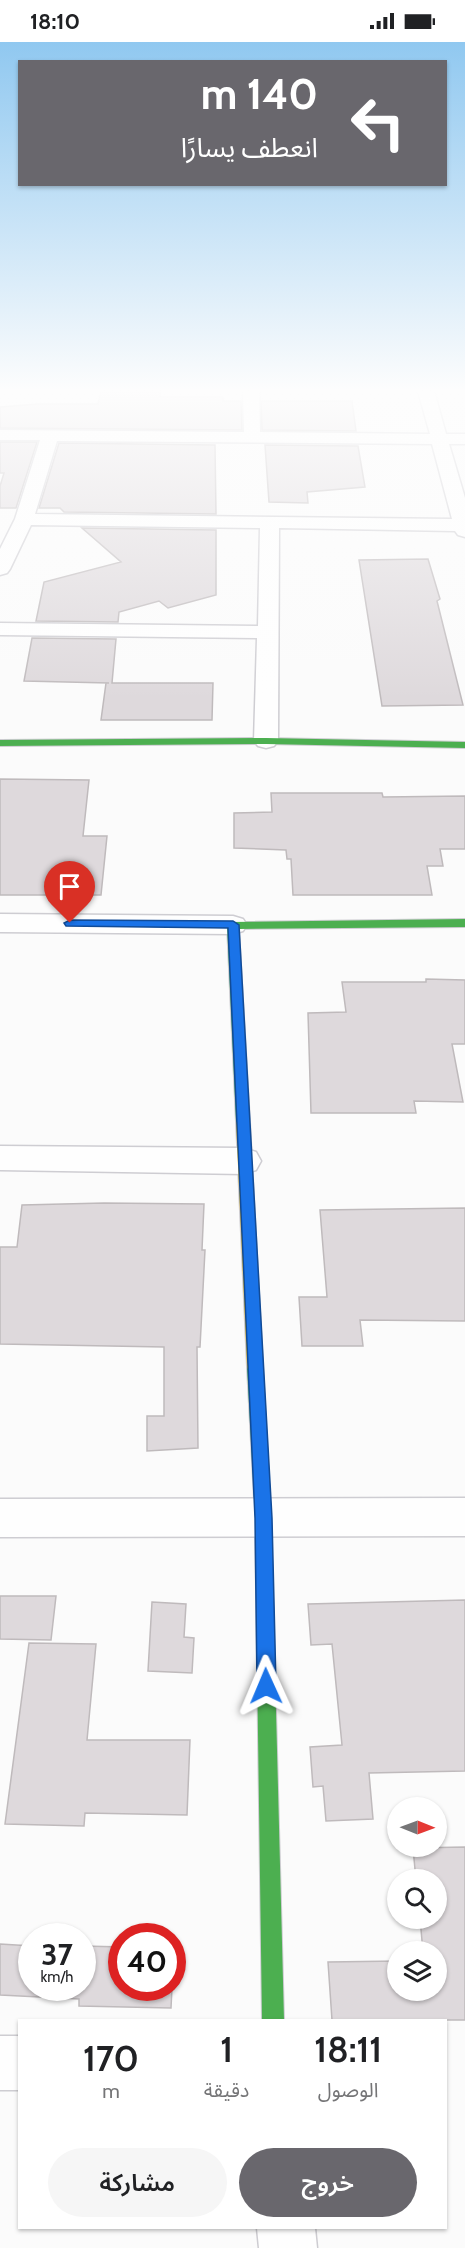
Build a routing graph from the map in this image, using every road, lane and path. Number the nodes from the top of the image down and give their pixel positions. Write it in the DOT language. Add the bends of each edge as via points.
graph roads {
  1 [pos="32,494"];
  2 [pos="455,494"];
  3 [pos="24,519"];
  4 [pos="270,522"];
  5 [pos="464,528"];
  6 [pos="0,569"];
  7 [pos="0,629"];
  8 [pos="267,632"];
  9 [pos="266,741"];
  10 [pos="0,743"];
  11 [pos="465,745"];
  12 [pos="0,923"];
  13 [pos="465,923"];
  14 [pos="233,925"];
  15 [pos="0,1158"];
  16 [pos="244,1161"];
  17 [pos="465,1517"];
  18 [pos="0,1518"];
  19 [pos="263,1518"];
  20 [pos="273,2019"];
  21 [pos="0,2063"];
  22 [pos="18,2063"];
  23 [pos="286,2229"];
  24 [pos="288,2248"];
  1 -- 3 [label="street"];
  2 -- 5 [label="street"];
  3 -- 4 [label="street"];
  3 -- 6 [label="street"];
  4 -- 5 [label="street"];
  4 -- 8 [label="street"];
  7 -- 8 [label="street"];
  8 -- 9 [label="street"];
  9 -- 10 [label="street"];
  9 -- 11 [label="street"];
  12 -- 14 [label="street"];
  13 -- 14 [label="street"];
  14 -- 16 [label="street"];
  15 -- 16 [label="street"];
  16 -- 19 [label="street"];
  17 -- 19 [label="street"];
  18 -- 19 [label="street"];
  19 -- 20 [label="street"];
  21 -- 22 [label="street"];
  23 -- 24 [label="street"];
}
